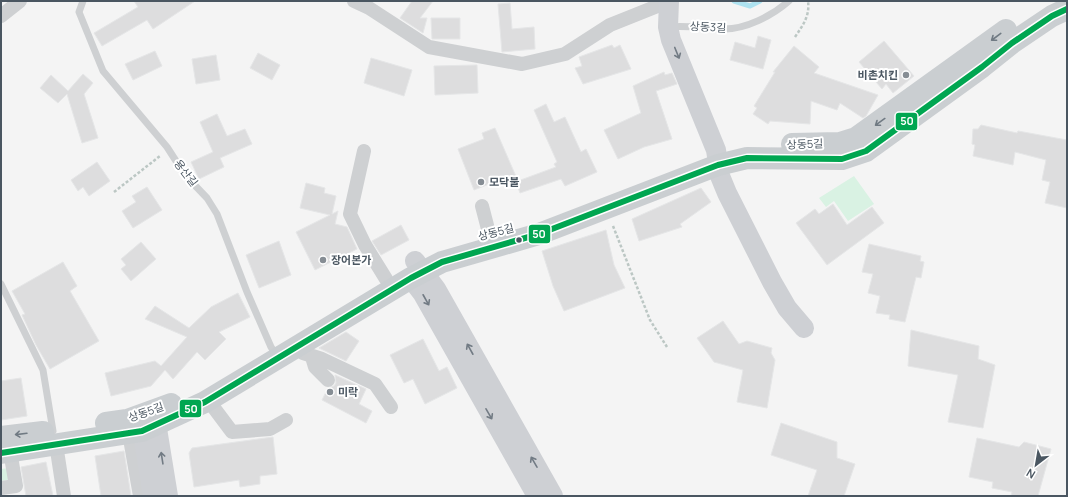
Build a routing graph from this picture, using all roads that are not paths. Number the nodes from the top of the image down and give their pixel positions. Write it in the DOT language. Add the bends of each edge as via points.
graph roads {
  1 [pos="20,1"];
  2 [pos="83,1"];
  3 [pos="354,1"];
  4 [pos="669,1"];
  5 [pos="683,1"];
  6 [pos="789,1"];
  7 [pos="1053,1"];
  8 [pos="1067,9"];
  9 [pos="1,16"];
  10 [pos="675,26"];
  11 [pos="364,151"];
  12 [pos="723,156"];
  13 [pos="482,206"];
  14 [pos="489,233"];
  15 [pos="408,272"];
  16 [pos="1,284"];
  17 [pos="808,324"];
  18 [pos="305,351"];
  19 [pos="274,352"];
  20 [pos="328,380"];
  21 [pos="208,400"];
  22 [pos="391,407"];
  23 [pos="286,420"];
  24 [pos="144,423"];
  25 [pos="54,437"];
  26 [pos="4,447"];
  27 [pos="1,488"];
  28 [pos="64,496"];
  29 [pos="140,496"];
  30 [pos="153,496"];
  31 [pos="168,496"];
  32 [pos="537,496"];
  33 [pos="553,496"];
  1 -- 9 [label="street"];
  2 -- 19 [label="lane, 용산길" via="79,12 103,71 168,149 185,175 207,198 217,214 228,246"];
  3 -- 4 [label="street" via="429,47 522,64 565,54 610,25"];
  4 -- 10 [label="street"];
  5 -- 10 [label="street"];
  6 -- 10 [label="lane, 상동3길" via="746,26 724,29"];
  7 -- 12 [label="main road, 상동5길, one-way" via="1003,32 856,138 840,143"];
  8 -- 12 [label="main road, 상동5길" via="1012,43 866,151 842,159"];
  10 -- 12 [label="street"];
  11 -- 15 [label="street" via="350,214 365,245"];
  12 -- 14 [label="main road, 상동5길" via="534,222"];
  12 -- 15 [label="main road, 상동5길" via="606,209 539,234"];
  12 -- 17 [label="street" via="727,193 772,282 787,308"];
  13 -- 14 [label="street"];
  14 -- 15 [label="main road, 상동5길" via="441,249"];
  15 -- 18 [label="main road, 상동5길"];
  15 -- 19 [label="main road, 상동5길"];
  15 -- 32 [label="street, one-way"];
  33 -- 15 [label="street, one-way" via="436,289"];
  16 -- 25 [label="lane" via="43,370"];
  18 -- 19 [label="main road, 상동5길"];
  18 -- 20 [label="street" via="315,367"];
  18 -- 22 [label="street" via="375,384"];
  19 -- 21 [label="main road, 상동5길"];
  19 -- 24 [label="main road, 상동5길"];
  21 -- 23 [label="street" via="232,432 270,429"];
  21 -- 24 [label="main road, 상동5길"];
  24 -- 25 [label="main road, 상동5길"];
  24 -- 29 [label="street"];
  24 -- 30 [label="street"];
  31 -- 24 [label="street, one-way"];
  25 -- 26 [label="main road, 상동5길"];
  25 -- 28 [label="street"];
  26 -- 27 [label="street" via="16,486"];
}
